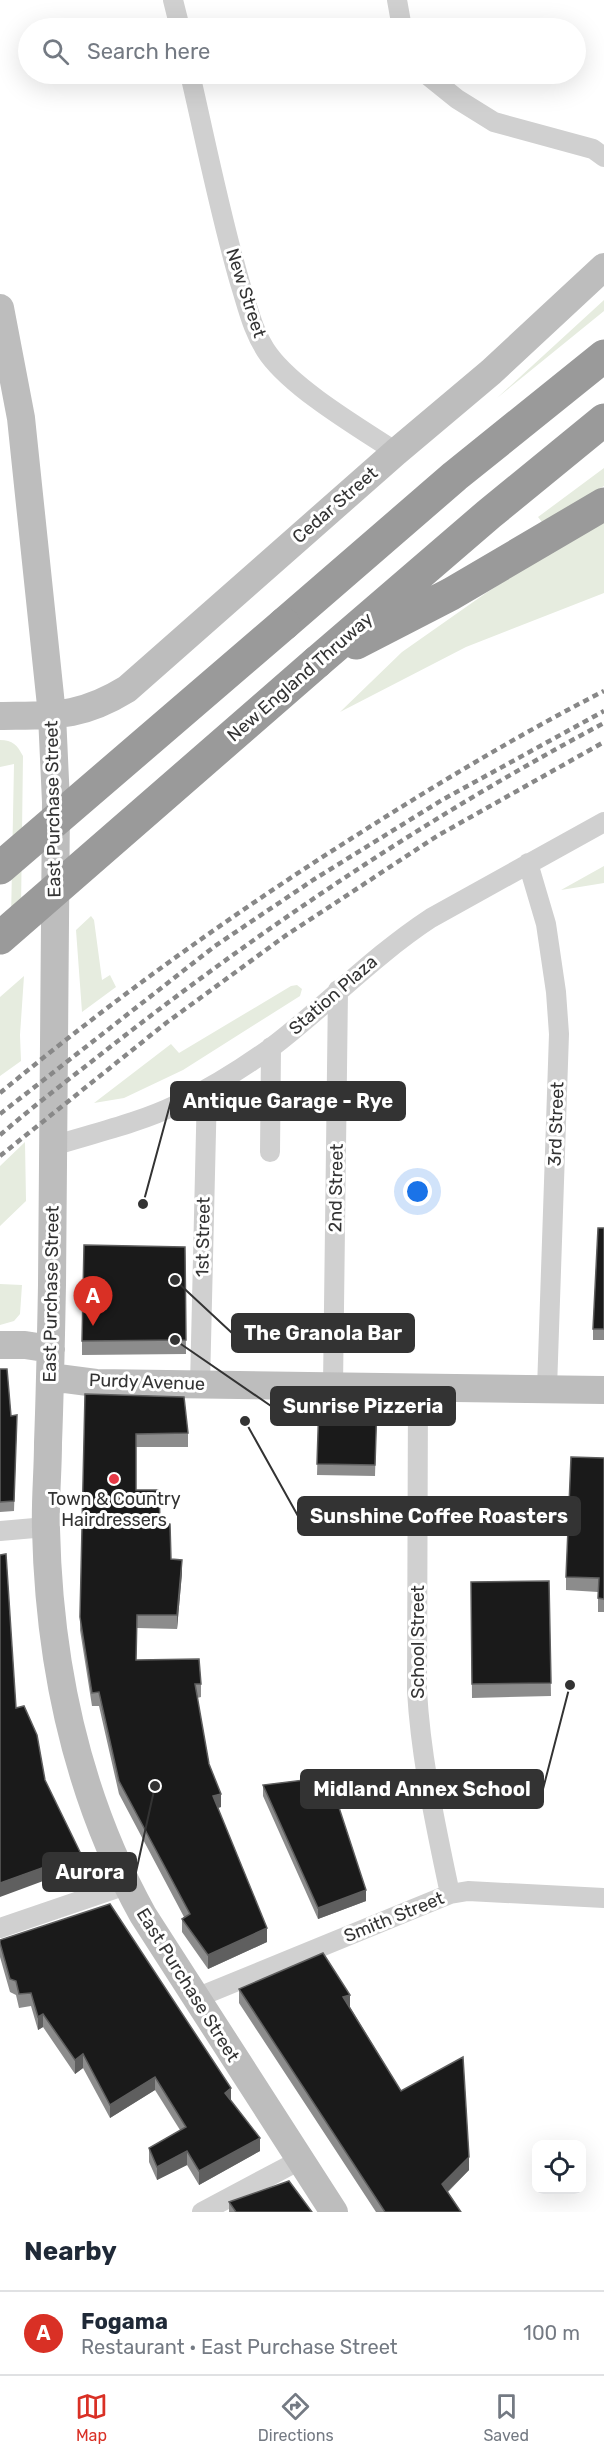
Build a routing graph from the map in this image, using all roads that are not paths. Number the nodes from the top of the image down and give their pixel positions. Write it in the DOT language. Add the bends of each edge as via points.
graph roads {
  1 [pos="173,0"];
  2 [pos="397,0"];
  3 [pos="178,18"];
  4 [pos="400,18"];
  5 [pos="192,84"];
  6 [pos="438,84"];
  7 [pos="604,157"];
  8 [pos="604,267"];
  9 [pos="0,308"];
  10 [pos="604,356"];
  11 [pos="604,420"];
  12 [pos="396,452"];
  13 [pos="604,504"];
  14 [pos="317,662"];
  15 [pos="52,715"];
  16 [pos="0,716"];
  17 [pos="604,822"];
  18 [pos="528,863"];
  19 [pos="0,868"];
  20 [pos="0,938"];
  21 [pos="339,990"];
  22 [pos="271,1047"];
  23 [pos="207,1089"];
  24 [pos="53,1146"];
  25 [pos="270,1152"];
  26 [pos="0,1345"];
  27 [pos="51,1363"];
  28 [pos="200,1384"];
  29 [pos="333,1386"];
  30 [pos="418,1388"];
  31 [pos="547,1389"];
  32 [pos="604,1390"];
  33 [pos="46,1527"];
  34 [pos="0,1532"];
  35 [pos="126,1885"];
  36 [pos="450,1894"];
  37 [pos="604,1898"];
  38 [pos="0,1928"];
  39 [pos="196,1998"];
  40 [pos="300,2160"];
  41 [pos="202,2212"];
  42 [pos="334,2212"];
  1 -- 3 [label="street"];
  2 -- 4 [label="street"];
  5 -- 12 [label="street, New Street" via="233,258 256,335 290,377"];
  6 -- 7 [label="street" via="494,122 593,149"];
  8 -- 12 [label="main road, Cedar Street" via="491,372"];
  9 -- 15 [label="main road, East Purchase Street" via="21,418"];
  10 -- 19 [label="highway, bridge" via="455,476"];
  11 -- 14 [label="highway, New England Thruway"];
  12 -- 15 [label="main road, Cedar Street" via="127,688 83,711"];
  13 -- 14 [label="highway" via="442,599"];
  14 -- 20 [label="highway, New England Thruway, bridge"];
  15 -- 16 [label="main road, Cedar Street"];
  15 -- 24 [label="main road, East Purchase Street" via="56,802"];
  17 -- 18 [label="street, Station Plaza"];
  18 -- 21 [label="street, Station Plaza" via="405,935"];
  18 -- 31 [label="street, 3rd Street" via="546,924 559,1034"];
  21 -- 22 [label="street, Station Plaza"];
  21 -- 29 [label="street, 2nd Street"];
  22 -- 23 [label="street, Station Plaza"];
  22 -- 25 [label="street"];
  23 -- 24 [label="street, Station Plaza" via="140,1119"];
  23 -- 28 [label="street, 1st Street"];
  24 -- 27 [label="main road, East Purchase Street"];
  26 -- 27 [label="main road, Purdy Avenue" via="25,1345"];
  27 -- 28 [label="main road, Purdy Avenue" via="96,1383"];
  27 -- 33 [label="main road, East Purchase Street"];
  28 -- 29 [label="main road, Purdy Avenue"];
  29 -- 30 [label="main road, Purdy Avenue"];
  30 -- 31 [label="main road, Purdy Avenue"];
  30 -- 36 [label="street, School Street" via="417,1691 425,1774"];
  31 -- 32 [label="main road, Purdy Avenue"];
  33 -- 34 [label="street"];
  33 -- 35 [label="main road, East Purchase Street" via="53,1630 70,1729 96,1814"];
  35 -- 38 [label="street"];
  35 -- 39 [label="main road, East Purchase Street"];
  36 -- 37 [label="street, Smith Street" via="468,1891"];
  36 -- 39 [label="street, Smith Street"];
  39 -- 40 [label="main road, East Purchase Street"];
  40 -- 41 [label="street"];
  40 -- 42 [label="main road, East Purchase Street"];
}
